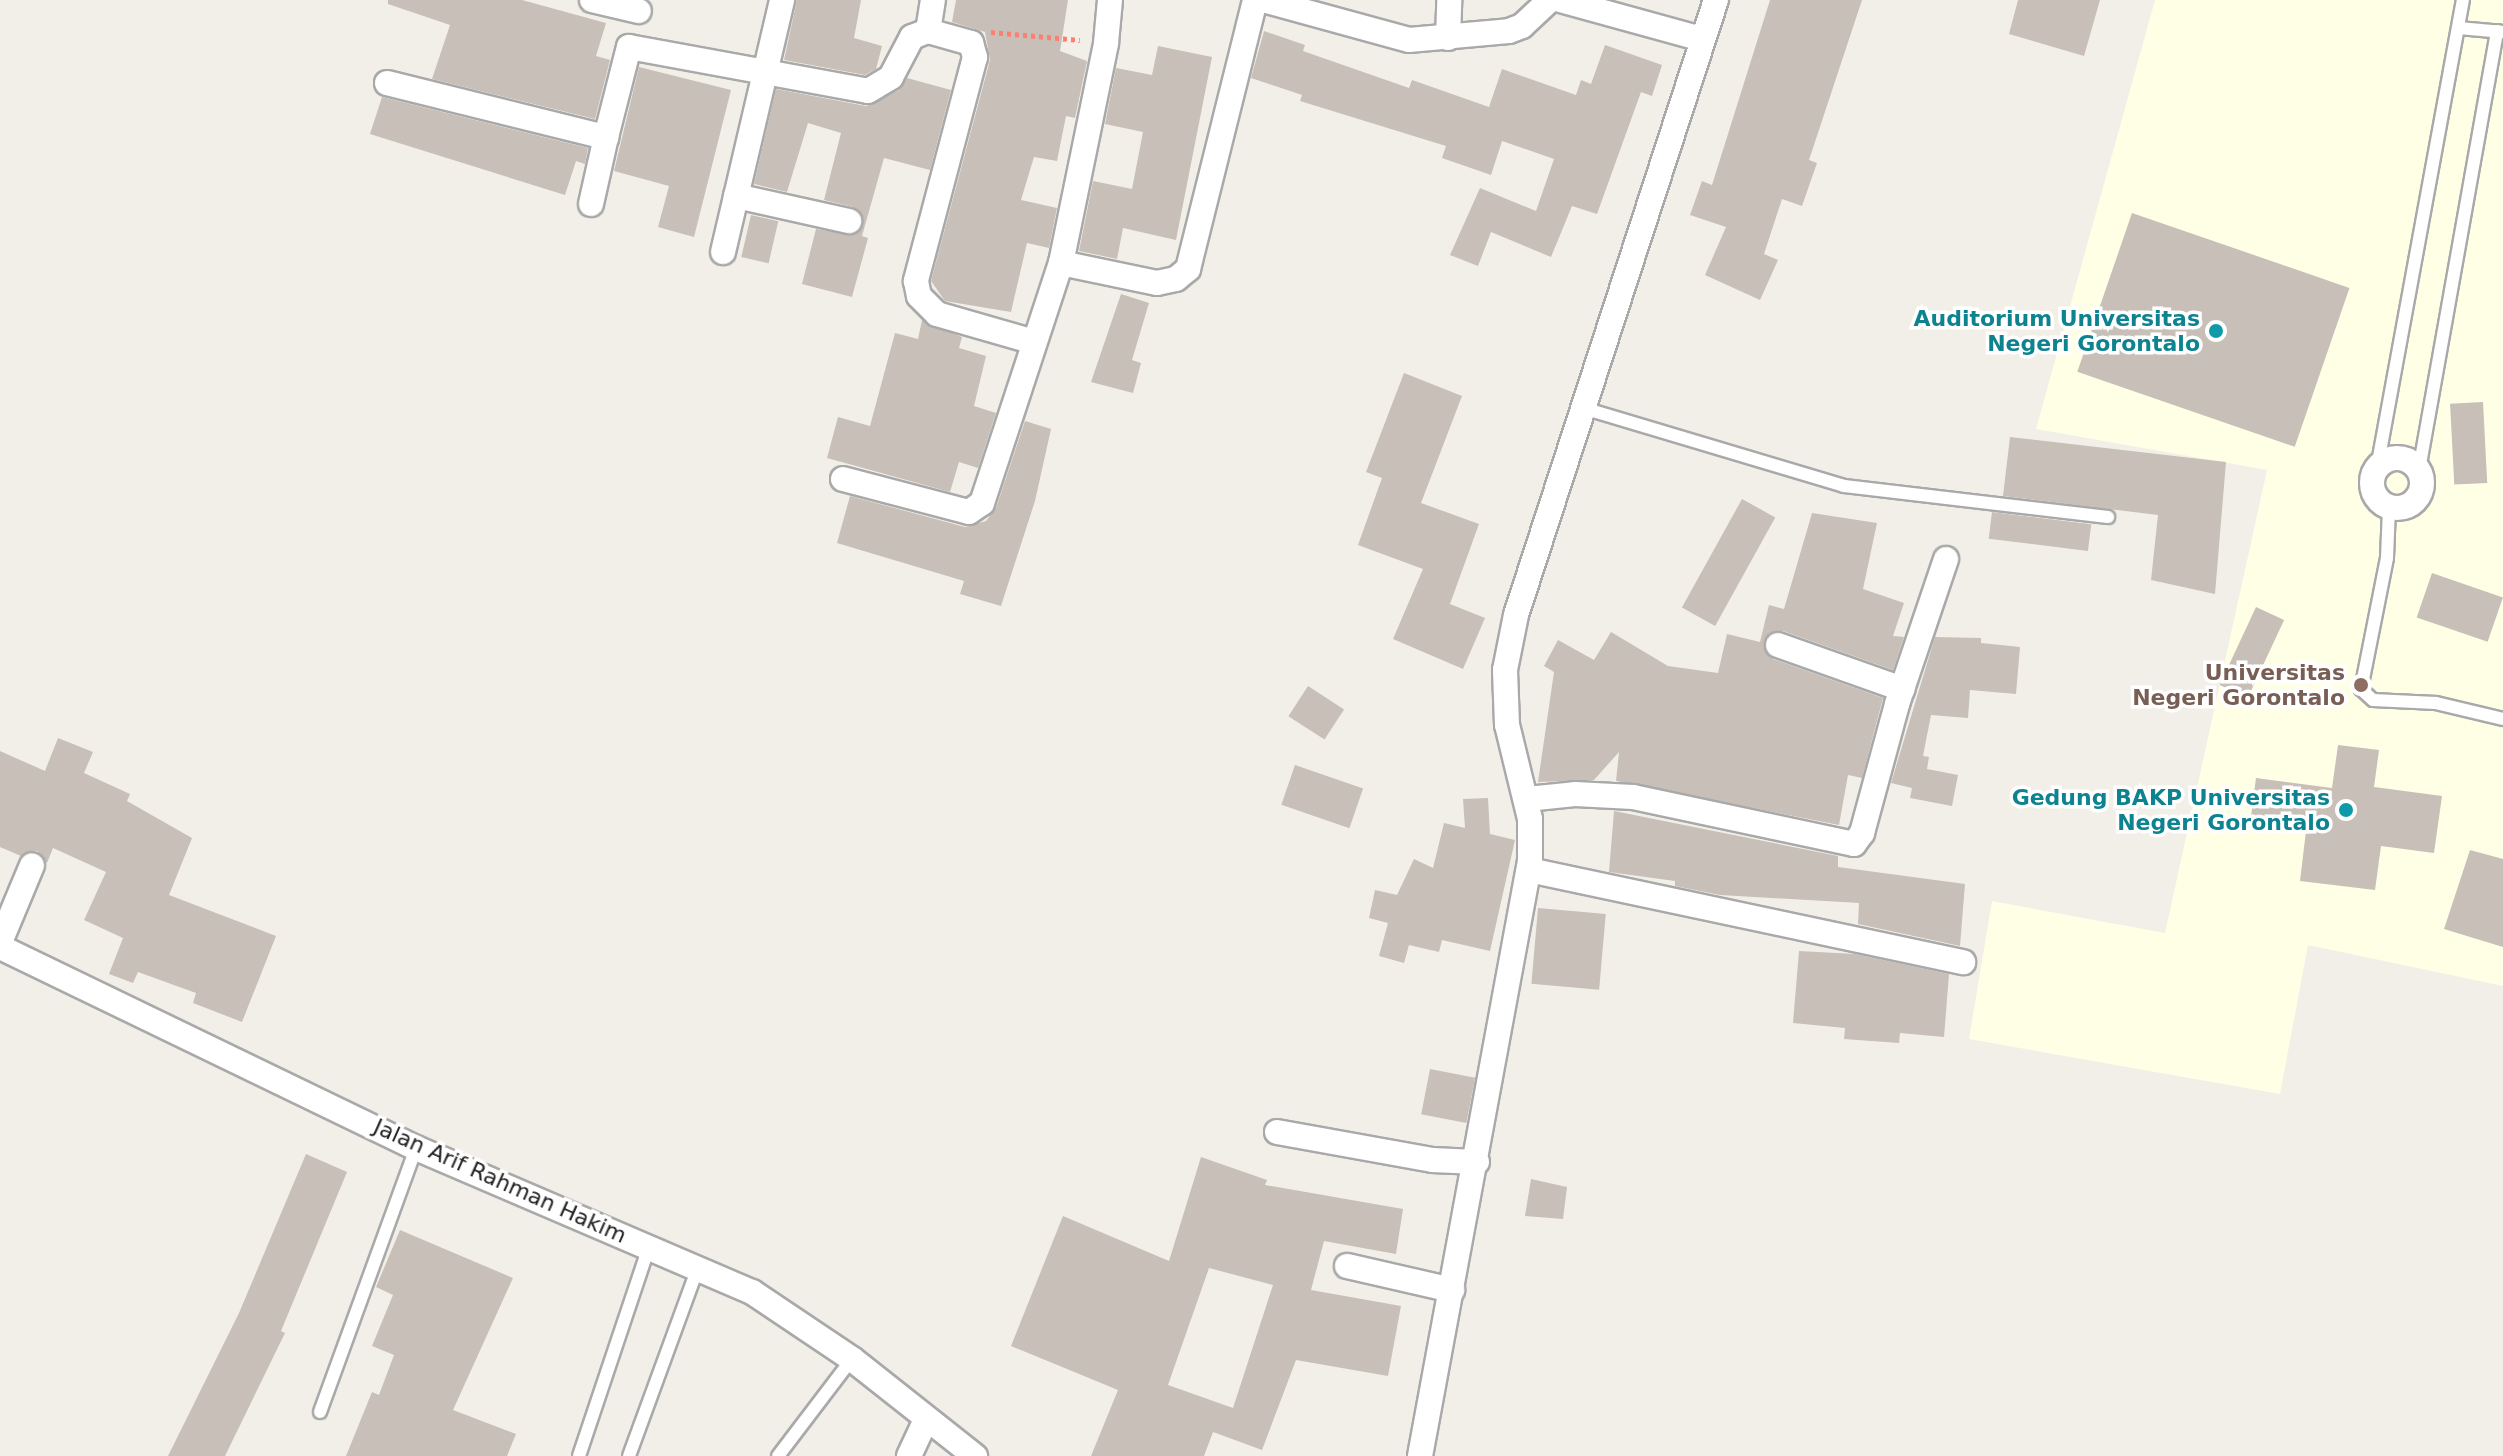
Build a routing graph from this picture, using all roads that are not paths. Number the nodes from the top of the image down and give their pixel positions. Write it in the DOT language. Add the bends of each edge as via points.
graph roads {
  1 [pos="592,0"];
  2 [pos="782,0"];
  3 [pos="933,0"];
  4 [pos="1110,0"];
  5 [pos="1255,0"];
  6 [pos="1263,0"];
  7 [pos="1449,0"];
  8 [pos="1550,0"];
  9 [pos="1560,0"];
  10 [pos="1716,0"];
  11 [pos="2463,0"];
  12 [pos="640,6"];
  13 [pos="2459,28"];
  14 [pos="928,31"];
  15 [pos="2500,32"];
  16 [pos="1448,38"];
  17 [pos="1702,39"];
  18 [pos="629,47"];
  19 [pos="766,71"];
  20 [pos="387,83"];
  21 [pos="606,137"];
  22 [pos="736,196"];
  23 [pos="591,204"];
  24 [pos="849,221"];
  25 [pos="723,252"];
  26 [pos="1061,263"];
  27 [pos="1034,342"];
  28 [pos="1583,408"];
  29 [pos="2377,468"];
  30 [pos="2419,470"];
  31 [pos="843,479"];
  32 [pos="2389,508"];
  33 [pos="2108,517"];
  34 [pos="1946,559"];
  35 [pos="1778,645"];
  36 [pos="1902,689"];
  37 [pos="2503,719"];
  38 [pos="1527,799"];
  39 [pos="32,865"];
  40 [pos="1529,870"];
  41 [pos="0,944"];
  42 [pos="1963,962"];
  43 [pos="1277,1132"];
  44 [pos="416,1148"];
  45 [pos="1477,1162"];
  46 [pos="650,1245"];
  47 [pos="1347,1266"];
  48 [pos="698,1267"];
  49 [pos="1452,1290"];
  50 [pos="852,1359"];
  51 [pos="320,1412"];
  52 [pos="926,1420"];
  53 [pos="579,1456"];
  54 [pos="629,1456"];
  55 [pos="778,1456"];
  56 [pos="909,1456"];
  57 [pos="975,1456"];
  58 [pos="1420,1456"];
  1 -- 12 [label="street"];
  2 -- 19 [label="street"];
  3 -- 14 [label="street"];
  4 -- 26 [label="street"];
  5 -- 26 [label="street" via="1188,269 1176,279 1157,283"];
  6 -- 16 [label="street" via="1397,38"];
  7 -- 16 [label="street"];
  8 -- 16 [label="street" via="1522,26"];
  9 -- 17 [label="street"];
  10 -- 17 [label="street"];
  11 -- 13 [label="lane"];
  12 -- 18 [label="street"];
  13 -- 15 [label="lane"];
  13 -- 29 [label="lane"];
  14 -- 19 [label="street" via="909,41 891,77 879,88 849,90"];
  14 -- 27 [label="street" via="971,43 975,57 916,281 919,296 937,314"];
  15 -- 30 [label="lane"];
  17 -- 28 [label="street"];
  18 -- 19 [label="street"];
  18 -- 21 [label="street"];
  19 -- 22 [label="street"];
  20 -- 21 [label="street"];
  21 -- 23 [label="street"];
  22 -- 24 [label="street"];
  22 -- 25 [label="street"];
  26 -- 27 [label="street"];
  27 -- 31 [label="street" via="977,509 969,512"];
  28 -- 33 [label="lane" via="1844,486"];
  28 -- 38 [label="street" via="1516,615 1505,670 1507,725"];
  29 -- 30 [label="street" via="2398,458"];
  29 -- 32 [label="street" via="2373,491"];
  30 -- 32 [label="street" via="2423,482 2413,504"];
  32 -- 37 [label="lane" via="2387,558 2361,689 2373,700 2436,703"];
  34 -- 36 [label="street"];
  35 -- 36 [label="street"];
  36 -- 38 [label="street" via="1862,833 1854,844 1633,797"];
  38 -- 40 [label="street"];
  39 -- 41 [label="street"];
  40 -- 42 [label="street"];
  40 -- 45 [label="street"];
  41 -- 44 [label="street, Jalan Arif Rahman Hakim"];
  43 -- 45 [label="street" via="1432,1160"];
  44 -- 46 [label="street, Jalan Arif Rahman Hakim"];
  44 -- 51 [label="lane"];
  45 -- 49 [label="street"];
  46 -- 48 [label="street, Jalan Arif Rahman Hakim"];
  46 -- 53 [label="lane"];
  47 -- 49 [label="street"];
  48 -- 50 [label="street, Jalan Arif Rahman Hakim" via="765,1300"];
  48 -- 54 [label="lane"];
  49 -- 58 [label="street"];
  50 -- 52 [label="street, Jalan Arif Rahman Hakim"];
  50 -- 55 [label="lane"];
  52 -- 56 [label="street"];
  52 -- 57 [label="street, Jalan Arif Rahman Hakim"];
}
